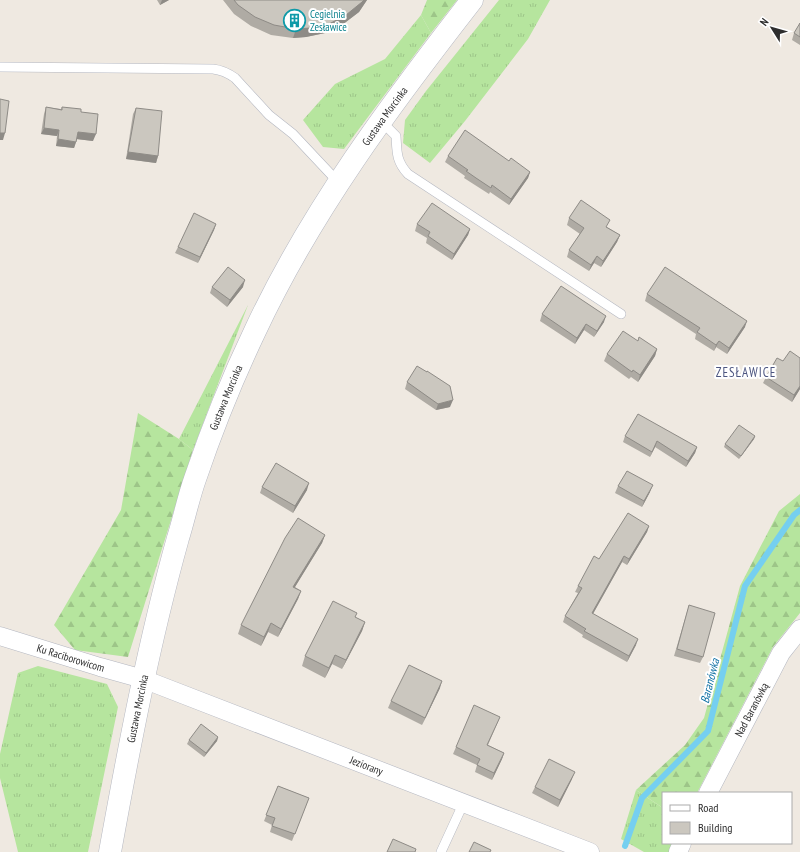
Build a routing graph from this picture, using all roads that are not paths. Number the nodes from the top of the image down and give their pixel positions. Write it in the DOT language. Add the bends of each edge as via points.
graph roads {
  1 [pos="472,0"];
  2 [pos="0,67"];
  3 [pos="381,121"];
  4 [pos="339,182"];
  5 [pos="621,314"];
  6 [pos="800,629"];
  7 [pos="0,636"];
  8 [pos="143,679"];
  9 [pos="709,792"];
  10 [pos="464,802"];
  11 [pos="110,852"];
  12 [pos="441,852"];
  13 [pos="590,852"];
  1 -- 3 [label="street, Gustawa Morcinka"];
  2 -- 4 [label="lane" via="221,70 235,78 269,115 292,134"];
  3 -- 4 [label="street, Gustawa Morcinka"];
  3 -- 5 [label="lane" via="396,136 397,156 408,174"];
  4 -- 8 [label="street, Gustawa Morcinka" via="282,277 235,374 216,422 194,480 166,579"];
  6 -- 9 [label="street, Nad Baranówką" via="781,653"];
  7 -- 8 [label="street, Ku Raciborowicom"];
  8 -- 10 [label="street, Jeziorany"];
  8 -- 11 [label="street, Gustawa Morcinka"];
  10 -- 12 [label="lane"];
  10 -- 13 [label="street, Jeziorany"];
}
